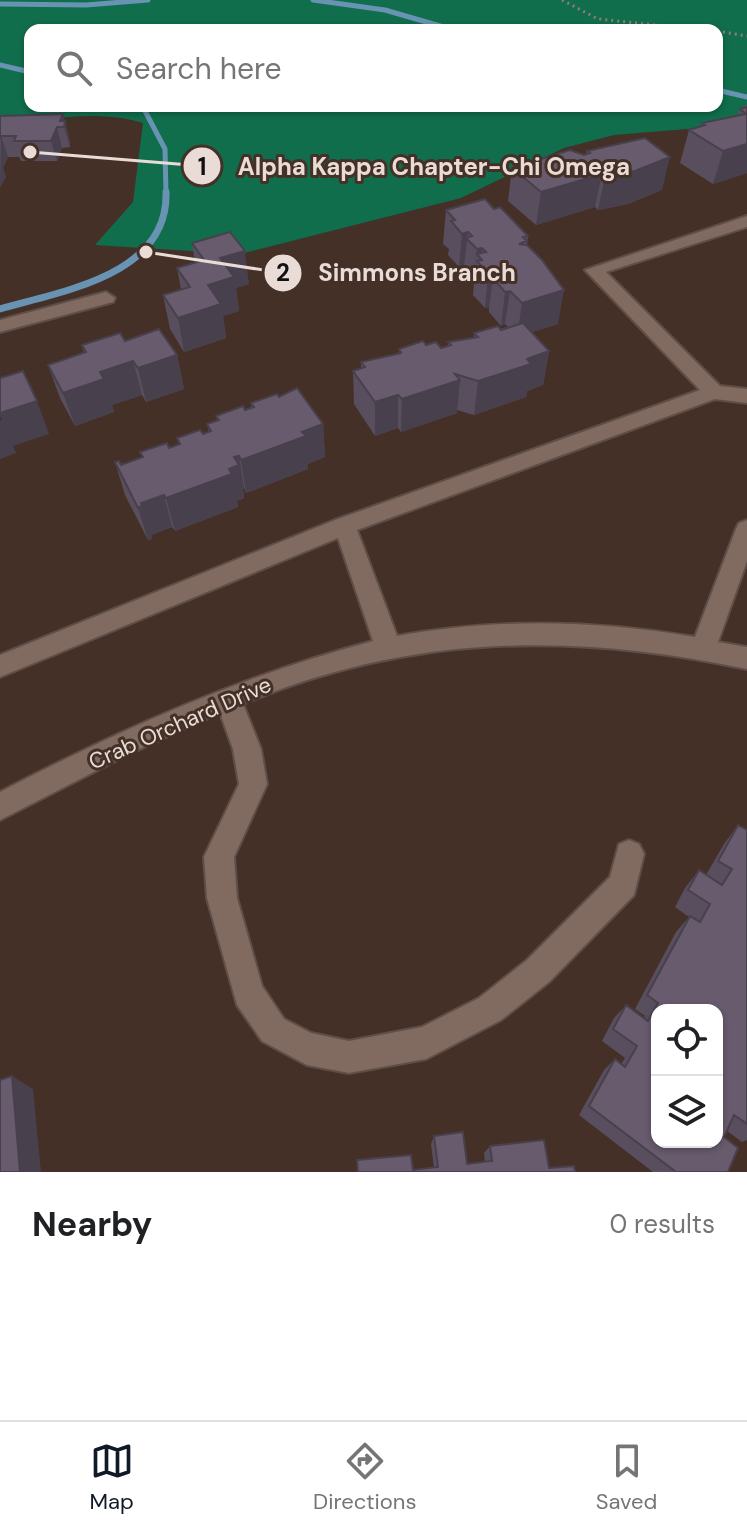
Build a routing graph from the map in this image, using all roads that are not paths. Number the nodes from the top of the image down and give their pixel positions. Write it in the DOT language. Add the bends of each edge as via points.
graph roads {
  1 [pos="747,221"];
  2 [pos="106,298"];
  3 [pos="0,326"];
  4 [pos="714,392"];
  5 [pos="747,396"];
  6 [pos="343,526"];
  7 [pos="747,529"];
  8 [pos="703,649"];
  9 [pos="389,650"];
  10 [pos="747,658"];
  11 [pos="0,666"];
  12 [pos="227,697"];
  13 [pos="0,807"];
  14 [pos="629,854"];
  1 -- 4 [label="street" via="594,270"];
  2 -- 3 [label="street"];
  4 -- 5 [label="street"];
  4 -- 6 [label="street"];
  6 -- 9 [label="street"];
  6 -- 11 [label="street"];
  7 -- 8 [label="street"];
  8 -- 9 [label="street, Crab Orchard Drive" via="640,639 506,633"];
  8 -- 10 [label="street, Crab Orchard Drive"];
  9 -- 12 [label="street, Crab Orchard Drive" via="317,666"];
  12 -- 13 [label="street, Crab Orchard Drive"];
  12 -- 14 [label="street" via="247,749 253,784 219,857 222,898 248,994 273,1030 307,1049 349,1057 426,1043 490,1009 538,971 623,885"];
}
